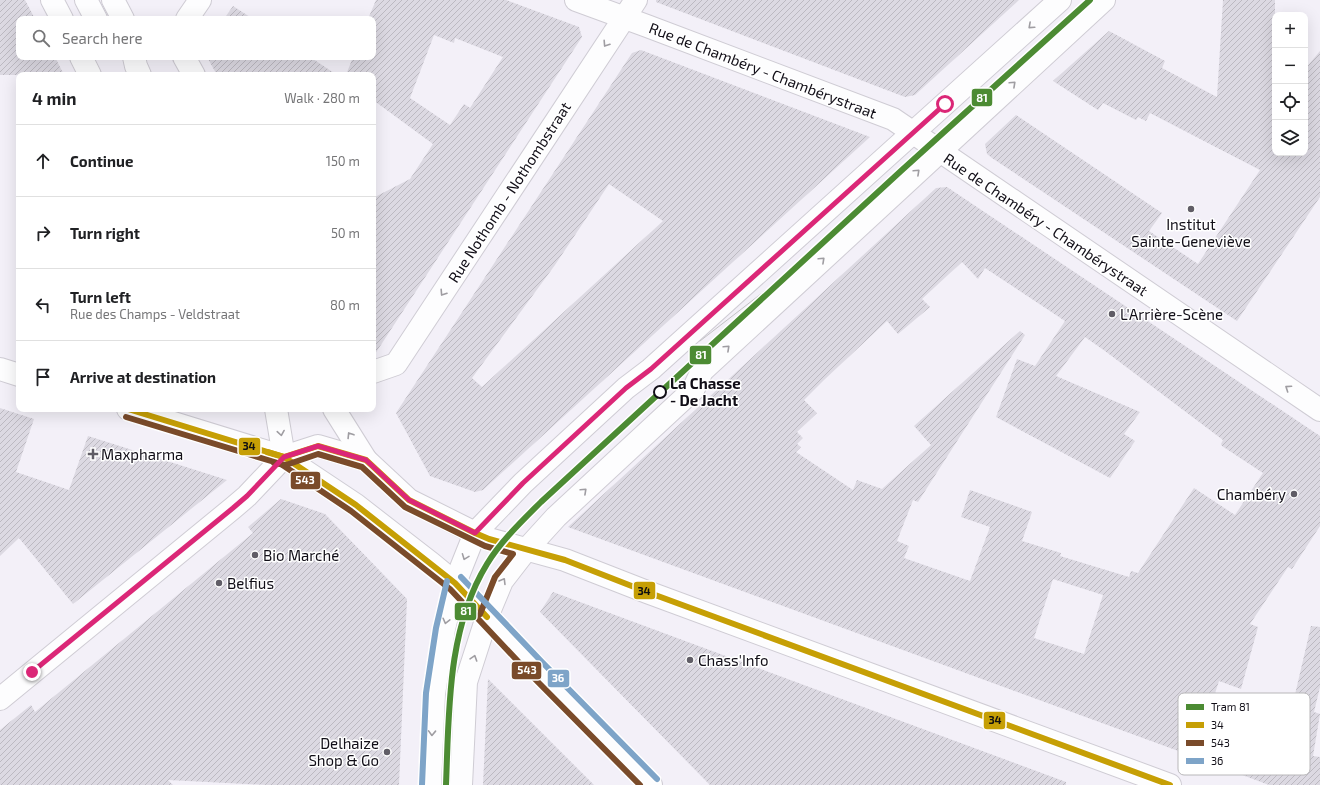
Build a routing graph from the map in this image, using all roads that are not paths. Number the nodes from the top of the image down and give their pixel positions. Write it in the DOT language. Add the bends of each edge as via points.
graph roads {
  1 [pos="52,0"];
  2 [pos="86,0"];
  3 [pos="113,0"];
  4 [pos="200,0"];
  5 [pos="576,0"];
  6 [pos="1060,0"];
  7 [pos="1104,0"];
  8 [pos="630,9"];
  9 [pos="60,16"];
  10 [pos="94,16"];
  11 [pos="121,16"];
  12 [pos="189,16"];
  13 [pos="82,60"];
  14 [pos="186,60"];
  15 [pos="88,72"];
  16 [pos="192,72"];
  17 [pos="912,133"];
  18 [pos="939,151"];
  19 [pos="0,369"];
  20 [pos="376,371"];
  21 [pos="16,374"];
  22 [pos="1320,410"];
  23 [pos="138,412"];
  24 [pos="276,412"];
  25 [pos="336,412"];
  26 [pos="284,457"];
  27 [pos="366,460"];
  28 [pos="475,533"];
  29 [pos="526,550"];
  30 [pos="455,583"];
  31 [pos="487,616"];
  32 [pos="0,699"];
  33 [pos="430,785"];
  34 [pos="461,785"];
  35 [pos="651,785"];
  36 [pos="1170,785"];
  1 -- 9 [label="street"];
  2 -- 10 [label="street"];
  3 -- 11 [label="street"];
  4 -- 12 [label="street"];
  5 -- 8 [label="street, Rue de Chambéry - Chambérystraat"];
  6 -- 17 [label="street, one-way"];
  18 -- 7 [label="street, one-way"];
  8 -- 17 [label="street, Rue de Chambéry - Chambérystraat" via="893,119"];
  8 -- 20 [label="street, Rue Nothomb - Nothombstraat, one-way" via="396,364"];
  13 -- 15 [label="street"];
  14 -- 16 [label="street"];
  17 -- 18 [label="street, Rue de Chambéry - Chambérystraat"];
  17 -- 28 [label="street" via="651,369 626,388 523,483"];
  22 -- 18 [label="street, Rue de Chambéry - Chambérystraat, one-way"];
  29 -- 18 [label="street, one-way" via="556,517 693,390 702,371"];
  19 -- 21 [label="street"];
  23 -- 26 [label="street"];
  24 -- 26 [label="street, one-way"];
  27 -- 25 [label="street, one-way"];
  26 -- 27 [label="street" via="318,446"];
  26 -- 30 [label="street" via="356,505"];
  26 -- 32 [label="street" via="233,508"];
  27 -- 28 [label="street" via="409,500"];
  28 -- 29 [label="street" via="489,540"];
  28 -- 30 [label="street, one-way"];
  31 -- 29 [label="street, one-way" via="502,581"];
  29 -- 36 [label="street" via="571,562"];
  30 -- 31 [label="street"];
  30 -- 33 [label="street, one-way" via="444,629 434,694"];
  34 -- 31 [label="street, one-way" via="466,682"];
  31 -- 35 [label="street"];
}
